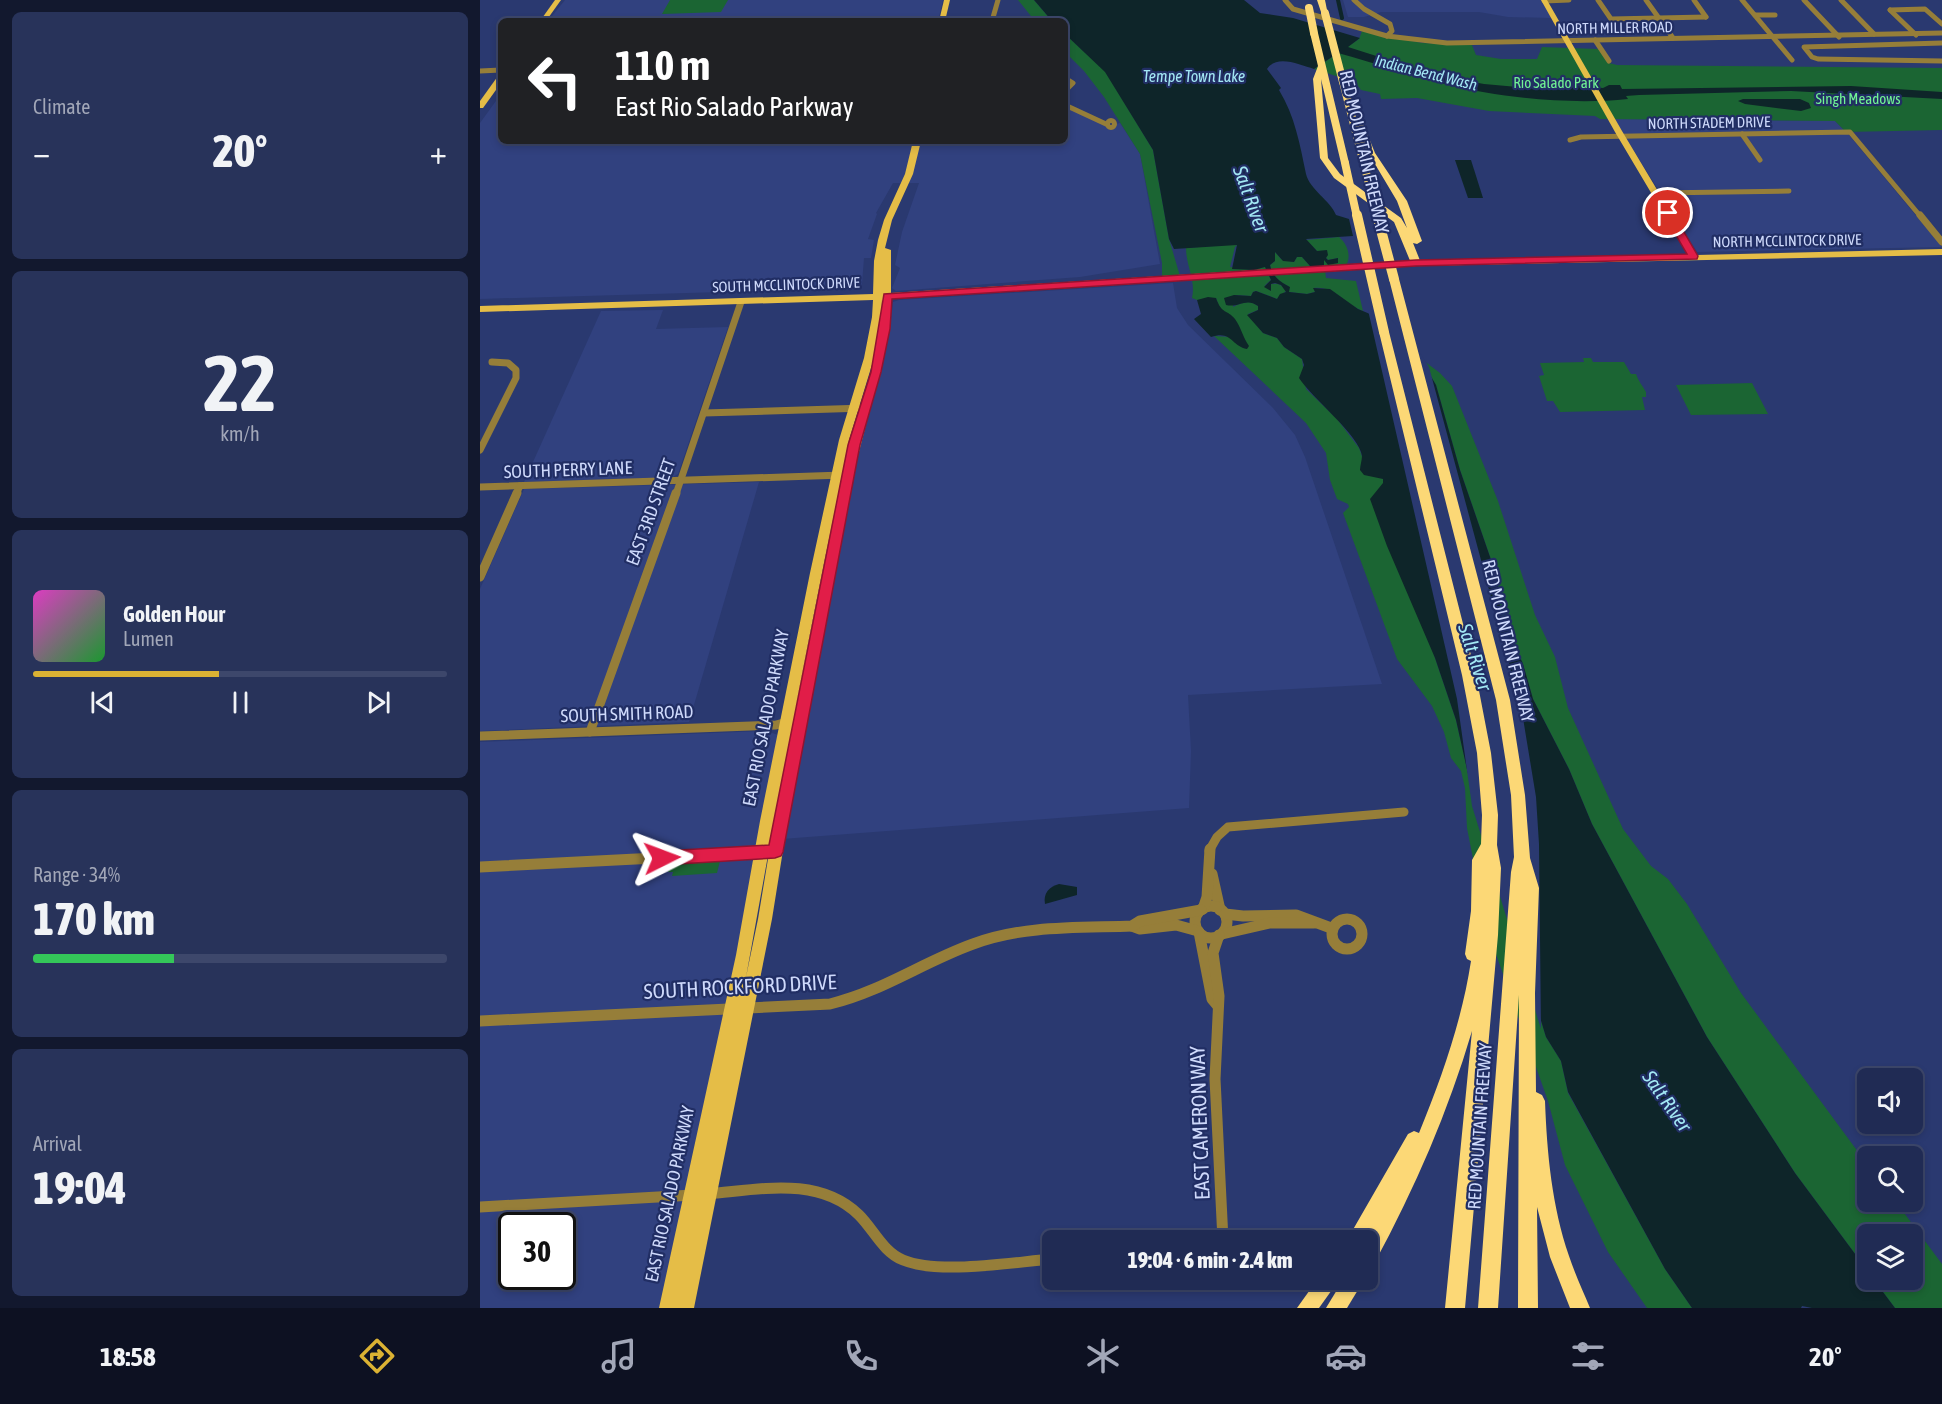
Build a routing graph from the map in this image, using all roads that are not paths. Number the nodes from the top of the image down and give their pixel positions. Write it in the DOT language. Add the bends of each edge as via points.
graph roads {
  1 [pos="558,0"];
  2 [pos="947,0"];
  3 [pos="953,0"];
  4 [pos="998,0"];
  5 [pos="1285,0"];
  6 [pos="1321,0"];
  7 [pos="1326,0"];
  8 [pos="1354,0"];
  9 [pos="1544,0"];
  10 [pos="1551,0"];
  11 [pos="1569,0"];
  12 [pos="1598,0"];
  13 [pos="1646,0"];
  14 [pos="1694,0"];
  15 [pos="1742,0"];
  16 [pos="1804,0"];
  17 [pos="1841,0"];
  18 [pos="1308,4"];
  19 [pos="1325,13"];
  20 [pos="1755,15"];
  21 [pos="1775,15"];
  22 [pos="545,18"];
  23 [pos="943,18"];
  24 [pos="949,18"];
  25 [pos="993,18"];
  26 [pos="1659,18"];
  27 [pos="1942,24"];
  28 [pos="1913,33"];
  29 [pos="1942,33"];
  30 [pos="1874,34"];
  31 [pos="1387,36"];
  32 [pos="1772,36"];
  33 [pos="1673,38"];
  34 [pos="1595,40"];
  35 [pos="1839,40"];
  36 [pos="1569,41"];
  37 [pos="1920,41"];
  38 [pos="1942,43"];
  39 [pos="1792,60"];
  40 [pos="1856,60"];
  41 [pos="1609,61"];
  42 [pos="1941,61"];
  43 [pos="498,70"];
  44 [pos="480,71"];
  45 [pos="1321,76"];
  46 [pos="498,82"];
  47 [pos="480,106"];
  48 [pos="1068,106"];
  49 [pos="1352,117"];
  50 [pos="1106,124"];
  51 [pos="1742,134"];
  52 [pos="1623,136"];
  53 [pos="1570,140"];
  54 [pos="916,144"];
  55 [pos="923,144"];
  56 [pos="1761,160"];
  57 [pos="1789,191"];
  58 [pos="1657,193"];
  59 [pos="1942,242"];
  60 [pos="1942,252"];
  61 [pos="1694,256"];
  62 [pos="1420,263"];
  63 [pos="882,296"];
  64 [pos="741,302"];
  65 [pos="480,309"];
  66 [pos="492,362"];
  67 [pos="860,408"];
  68 [pos="704,413"];
  69 [pos="480,425"];
  70 [pos="493,425"];
  71 [pos="480,450"];
  72 [pos="842,475"];
  73 [pos="680,481"];
  74 [pos="520,486"];
  75 [pos="480,487"];
  76 [pos="480,577"];
  77 [pos="789,724"];
  78 [pos="590,732"];
  79 [pos="480,736"];
  80 [pos="1404,812"];
  81 [pos="1489,845"];
  82 [pos="768,852"];
  83 [pos="1522,857"];
  84 [pos="480,867"];
  85 [pos="1208,867"];
  86 [pos="1202,910"];
  87 [pos="1222,912"];
  88 [pos="1318,923"];
  89 [pos="1132,926"];
  90 [pos="1331,928"];
  91 [pos="1198,932"];
  92 [pos="1220,934"];
  93 [pos="1529,945"];
  94 [pos="1217,1005"];
  95 [pos="739,1008"];
  96 [pos="480,1021"];
  97 [pos="1452,1055"];
  98 [pos="700,1195"];
  99 [pos="480,1207"];
  100 [pos="1223,1230"];
  101 [pos="1363,1230"];
  102 [pos="1378,1236"];
  103 [pos="1042,1260"];
  104 [pos="1321,1290"];
  105 [pos="1348,1290"];
  106 [pos="668,1308"];
  107 [pos="685,1308"];
  108 [pos="1307,1308"];
  109 [pos="1336,1308"];
  110 [pos="1455,1308"];
  111 [pos="1488,1308"];
  112 [pos="1528,1308"];
  113 [pos="1580,1308"];
  1 -- 22 [label="main road"];
  2 -- 23 [label="main road"];
  3 -- 24 [label="main road"];
  4 -- 25 [label="street"];
  5 -- 31 [label="street, NORTH MILLER ROAD" via="1293,9"];
  6 -- 19 [label="highway, RED MOUNTAIN FREEWAY"];
  7 -- 19 [label="highway"];
  8 -- 31 [label="street" via="1390,24 1392,31"];
  9 -- 10 [label="street"];
  9 -- 36 [label="main road"];
  10 -- 11 [label="street"];
  10 -- 36 [label="main road"];
  12 -- 26 [label="street" via="1611,19"];
  13 -- 26 [label="street"];
  14 -- 26 [label="street" via="1706,17"];
  15 -- 20 [label="street"];
  16 -- 35 [label="street"];
  17 -- 30 [label="street"];
  18 -- 45 [label="highway, RED MOUNTAIN FREEWAY, bridge"];
  19 -- 49 [label="highway, RED MOUNTAIN FREEWAY, bridge"];
  20 -- 21 [label="street"];
  20 -- 32 [label="street"];
  26 -- 33 [label="street"];
  27 -- 28 [label="street" via="1925,9 1890,9"];
  28 -- 29 [label="street, NORTH MILLER ROAD"];
  28 -- 30 [label="street, NORTH MILLER ROAD"];
  28 -- 37 [label="street"];
  30 -- 35 [label="street, NORTH MILLER ROAD"];
  31 -- 36 [label="street, NORTH MILLER ROAD" via="1447,43"];
  32 -- 33 [label="street, NORTH MILLER ROAD"];
  32 -- 35 [label="street, NORTH MILLER ROAD"];
  32 -- 39 [label="street"];
  33 -- 34 [label="street, NORTH MILLER ROAD"];
  34 -- 36 [label="street, NORTH MILLER ROAD"];
  34 -- 41 [label="street"];
  35 -- 37 [label="street"];
  35 -- 40 [label="street"];
  35 -- 40 [label="street" via="1804,46 1814,59"];
  36 -- 52 [label="main road"];
  37 -- 38 [label="street"];
  37 -- 42 [label="street"];
  40 -- 42 [label="street"];
  43 -- 44 [label="street"];
  45 -- 62 [label="highway" via="1324,158 1337,176 1398,220"];
  45 -- 81 [label="highway, RED MOUNTAIN FREEWAY, bridge" via="1471,686 1484,753"];
  46 -- 47 [label="main road"];
  48 -- 50 [label="street"];
  49 -- 62 [label="highway" via="1402,201 1411,221"];
  49 -- 83 [label="highway, RED MOUNTAIN FREEWAY, bridge" via="1503,700 1516,775"];
  51 -- 52 [label="street, NORTH STADEM DRIVE"];
  51 -- 56 [label="street"];
  51 -- 59 [label="street, NORTH STADEM DRIVE" via="1850,132"];
  52 -- 53 [label="street, NORTH STADEM DRIVE"];
  52 -- 58 [label="main road"];
  54 -- 63 [label="main road, EAST RIO SALADO PARKWAY" via="909,174 882,240 878,261"];
  55 -- 63 [label="main road, EAST RIO SALADO PARKWAY" via="916,174 891,234"];
  57 -- 58 [label="street"];
  58 -- 61 [label="main road"];
  60 -- 61 [label="main road, NORTH MCCLINTOCK DRIVE"];
  61 -- 62 [label="main road, NORTH MCCLINTOCK DRIVE"];
  62 -- 63 [label="main road, SOUTH MCCLINTOCK DRIVE, bridge"];
  63 -- 64 [label="main road, SOUTH MCCLINTOCK DRIVE"];
  63 -- 67 [label="main road, EAST RIO SALADO PARKWAY" via="883,339"];
  64 -- 65 [label="main road, SOUTH MCCLINTOCK DRIVE"];
  64 -- 68 [label="street, EAST 3RD STREET"];
  66 -- 70 [label="street" via="508,363 516,370 516,378"];
  67 -- 68 [label="street"];
  67 -- 72 [label="main road, EAST RIO SALADO PARKWAY"];
  68 -- 73 [label="street, EAST 3RD STREET"];
  69 -- 70 [label="street"];
  70 -- 71 [label="street"];
  72 -- 73 [label="street, SOUTH PERRY LANE"];
  72 -- 77 [label="main road, EAST RIO SALADO PARKWAY"];
  73 -- 74 [label="street, SOUTH PERRY LANE"];
  73 -- 78 [label="street, EAST 3RD STREET"];
  74 -- 75 [label="street, SOUTH PERRY LANE"];
  74 -- 76 [label="street"];
  77 -- 78 [label="street, SOUTH SMITH ROAD"];
  77 -- 82 [label="main road, EAST RIO SALADO PARKWAY"];
  78 -- 79 [label="street, SOUTH SMITH ROAD"];
  80 -- 85 [label="street" via="1228,827 1210,844"];
  81 -- 97 [label="highway" via="1480,951 1468,1013"];
  81 -- 110 [label="highway, RED MOUNTAIN FREEWAY" via="1493,868 1491,912"];
  82 -- 84 [label="street"];
  82 -- 95 [label="main road, EAST RIO SALADO PARKWAY" via="751,917"];
  83 -- 93 [label="highway" via="1531,888"];
  83 -- 111 [label="highway, RED MOUNTAIN FREEWAY"];
  85 -- 86 [label="street" via="1208,892"];
  85 -- 87 [label="street"];
  86 -- 87 [label="street" via="1212,907"];
  86 -- 89 [label="street, SOUTH ROCKFORD DRIVE" via="1140,921"];
  86 -- 91 [label="street" via="1194,921"];
  87 -- 88 [label="street" via="1249,918 1291,914"];
  87 -- 92 [label="street" via="1227,924"];
  88 -- 90 [label="street"];
  88 -- 92 [label="street" via="1270,923"];
  89 -- 91 [label="street, SOUTH ROCKFORD DRIVE" via="1140,929 1176,925"];
  89 -- 95 [label="street, SOUTH ROCKFORD DRIVE" via="1002,936 959,950 860,997 822,1004"];
  91 -- 92 [label="street" via="1209,937"];
  91 -- 94 [label="street, EAST CAMERON WAY" via="1212,999"];
  92 -- 94 [label="street, EAST CAMERON WAY" via="1213,953"];
  93 -- 112 [label="highway"];
  93 -- 113 [label="highway" via="1542,1190 1557,1251"];
  94 -- 100 [label="street, EAST CAMERON WAY" via="1215,1079"];
  95 -- 96 [label="street, SOUTH ROCKFORD DRIVE"];
  95 -- 98 [label="main road, EAST RIO SALADO PARKWAY"];
  97 -- 101 [label="highway" via="1409,1150"];
  97 -- 102 [label="highway" via="1412,1168"];
  98 -- 99 [label="street"];
  98 -- 103 [label="street" via="809,1188 830,1193 858,1214 882,1245 913,1263 947,1266"];
  98 -- 106 [label="main road, EAST RIO SALADO PARKWAY"];
  98 -- 107 [label="main road" via="696,1256"];
  104 -- 108 [label="highway"];
  105 -- 109 [label="highway"];
}
